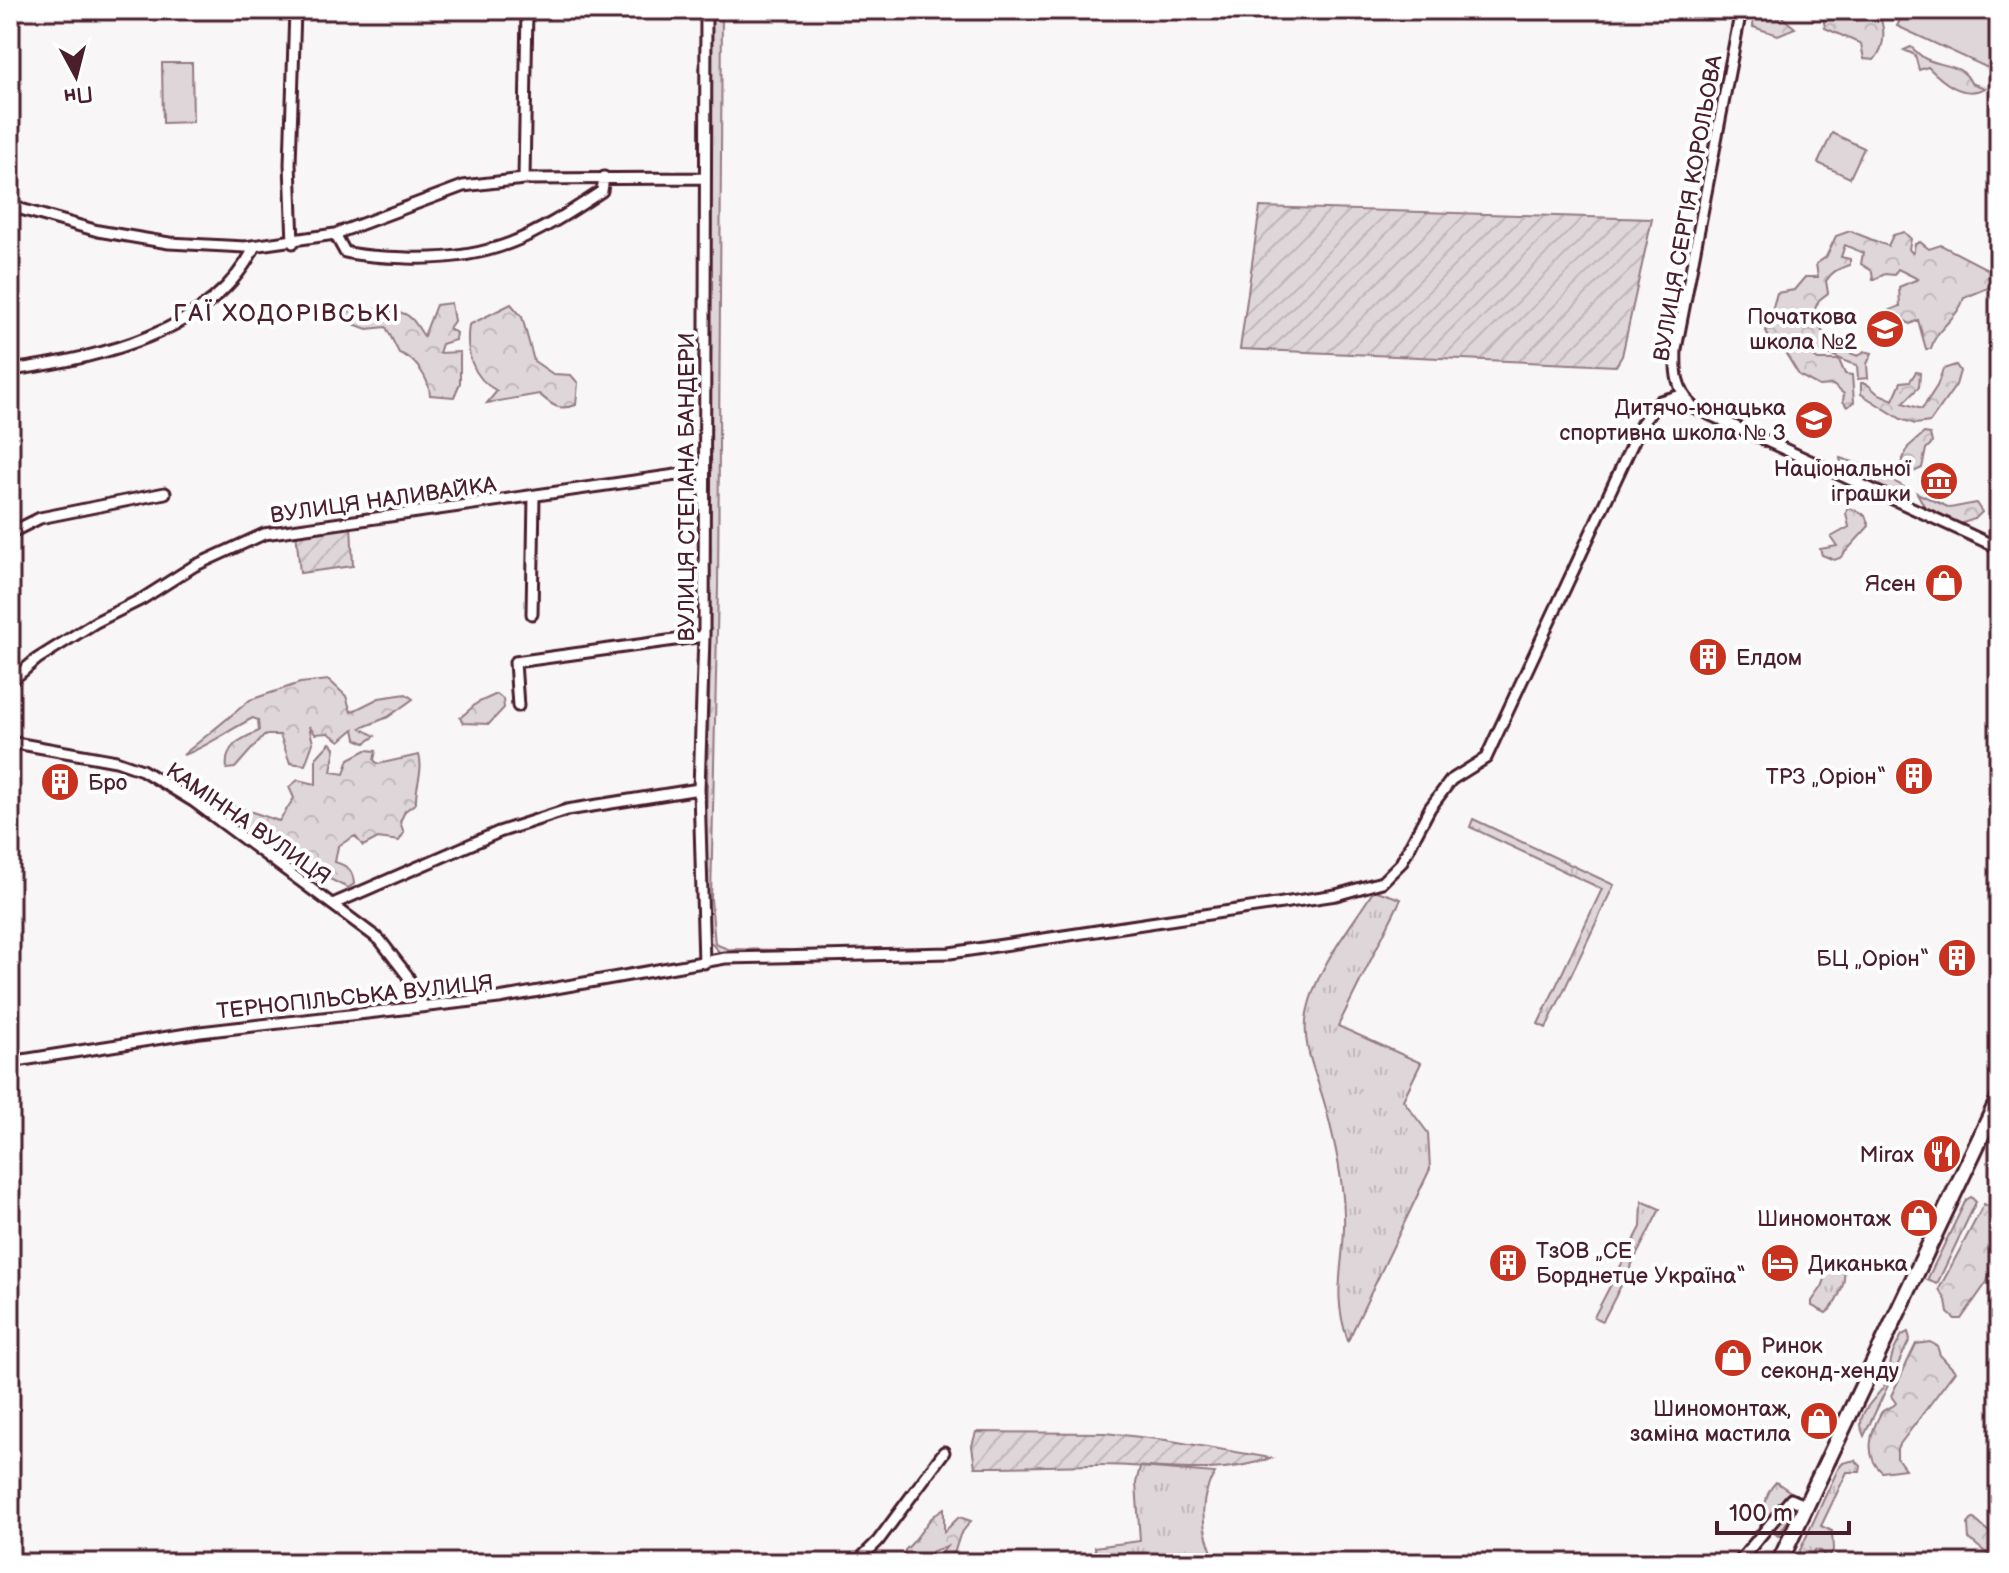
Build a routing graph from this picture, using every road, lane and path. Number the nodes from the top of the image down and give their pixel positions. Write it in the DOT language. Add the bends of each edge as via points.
graph roads {
  1 [pos="295,10"];
  2 [pos="527,10"];
  3 [pos="706,10"];
  4 [pos="1741,10"];
  5 [pos="604,177"];
  6 [pos="704,178"];
  7 [pos="524,179"];
  8 [pos="10,206"];
  9 [pos="335,234"];
  10 [pos="293,243"];
  11 [pos="255,246"];
  12 [pos="10,370"];
  13 [pos="1682,395"];
  14 [pos="704,471"];
  15 [pos="165,493"];
  16 [pos="534,496"];
  17 [pos="10,533"];
  18 [pos="1999,548"];
  19 [pos="532,614"];
  20 [pos="704,636"];
  21 [pos="10,682"];
  22 [pos="518,706"];
  23 [pos="10,742"];
  24 [pos="699,789"];
  25 [pos="333,904"];
  26 [pos="704,963"];
  27 [pos="423,1006"];
  28 [pos="10,1062"];
  29 [pos="1999,1098"];
  30 [pos="944,1452"];
  31 [pos="1807,1506"];
  32 [pos="856,1563"];
  33 [pos="1738,1563"];
  34 [pos="1779,1563"];
  1 -- 10 [label="street"];
  2 -- 7 [label="street"];
  3 -- 6 [label="street, ВУЛИЦЯ СТЕПАНА БАНДЕРИ"];
  4 -- 13 [label="street, ВУЛИЦЯ СЕРГІЯ КОРОЛЬОВА" via="1676,349 1675,376"];
  5 -- 6 [label="street"];
  5 -- 7 [label="street"];
  5 -- 9 [label="street" via="602,191 569,213 511,245 476,255 356,255 345,252"];
  6 -- 14 [label="street, ВУЛИЦЯ СТЕПАНА БАНДЕРИ"];
  7 -- 9 [label="street" via="463,186"];
  8 -- 11 [label="street" via="98,231 169,243"];
  9 -- 10 [label="street"];
  10 -- 11 [label="street"];
  11 -- 12 [label="street" via="217,293 148,337"];
  13 -- 18 [label="street, ВУЛИЦЯ СЕРГІЯ КОРОЛЬОВА" via="1693,407"];
  13 -- 26 [label="street, ТЕРНОПІЛЬСЬКА ВУЛИЦЯ" via="1660,401 1646,414 1486,758 1451,780 1401,863 1382,882 1336,895 950,953 725,958"];
  14 -- 16 [label="street, ВУЛИЦЯ НАЛИВАЙКА"];
  14 -- 20 [label="street, ВУЛИЦЯ СТЕПАНА БАНДЕРИ"];
  15 -- 17 [label="street" via="40,518"];
  16 -- 19 [label="street"];
  16 -- 21 [label="street, ВУЛИЦЯ НАЛИВАЙКА" via="264,534 194,566 96,622"];
  20 -- 22 [label="street" via="515,662"];
  20 -- 24 [label="street, ВУЛИЦЯ СТЕПАНА БАНДЕРИ"];
  23 -- 25 [label="street, КАМІННА ВУЛИЦЯ" via="142,770"];
  24 -- 25 [label="street" via="567,810 499,832"];
  24 -- 26 [label="street, ВУЛИЦЯ СТЕПАНА БАНДЕРИ"];
  25 -- 27 [label="street, КАМІННА ВУЛИЦЯ" via="389,950"];
  26 -- 27 [label="street, ТЕРНОПІЛЬСЬКА ВУЛИЦЯ"];
  27 -- 28 [label="street, ТЕРНОПІЛЬСЬКА ВУЛИЦЯ" via="200,1032"];
  29 -- 31 [label="highway"];
  30 -- 32 [label="street"];
  31 -- 33 [label="street" via="1791,1499"];
  31 -- 34 [label="highway"];
}
